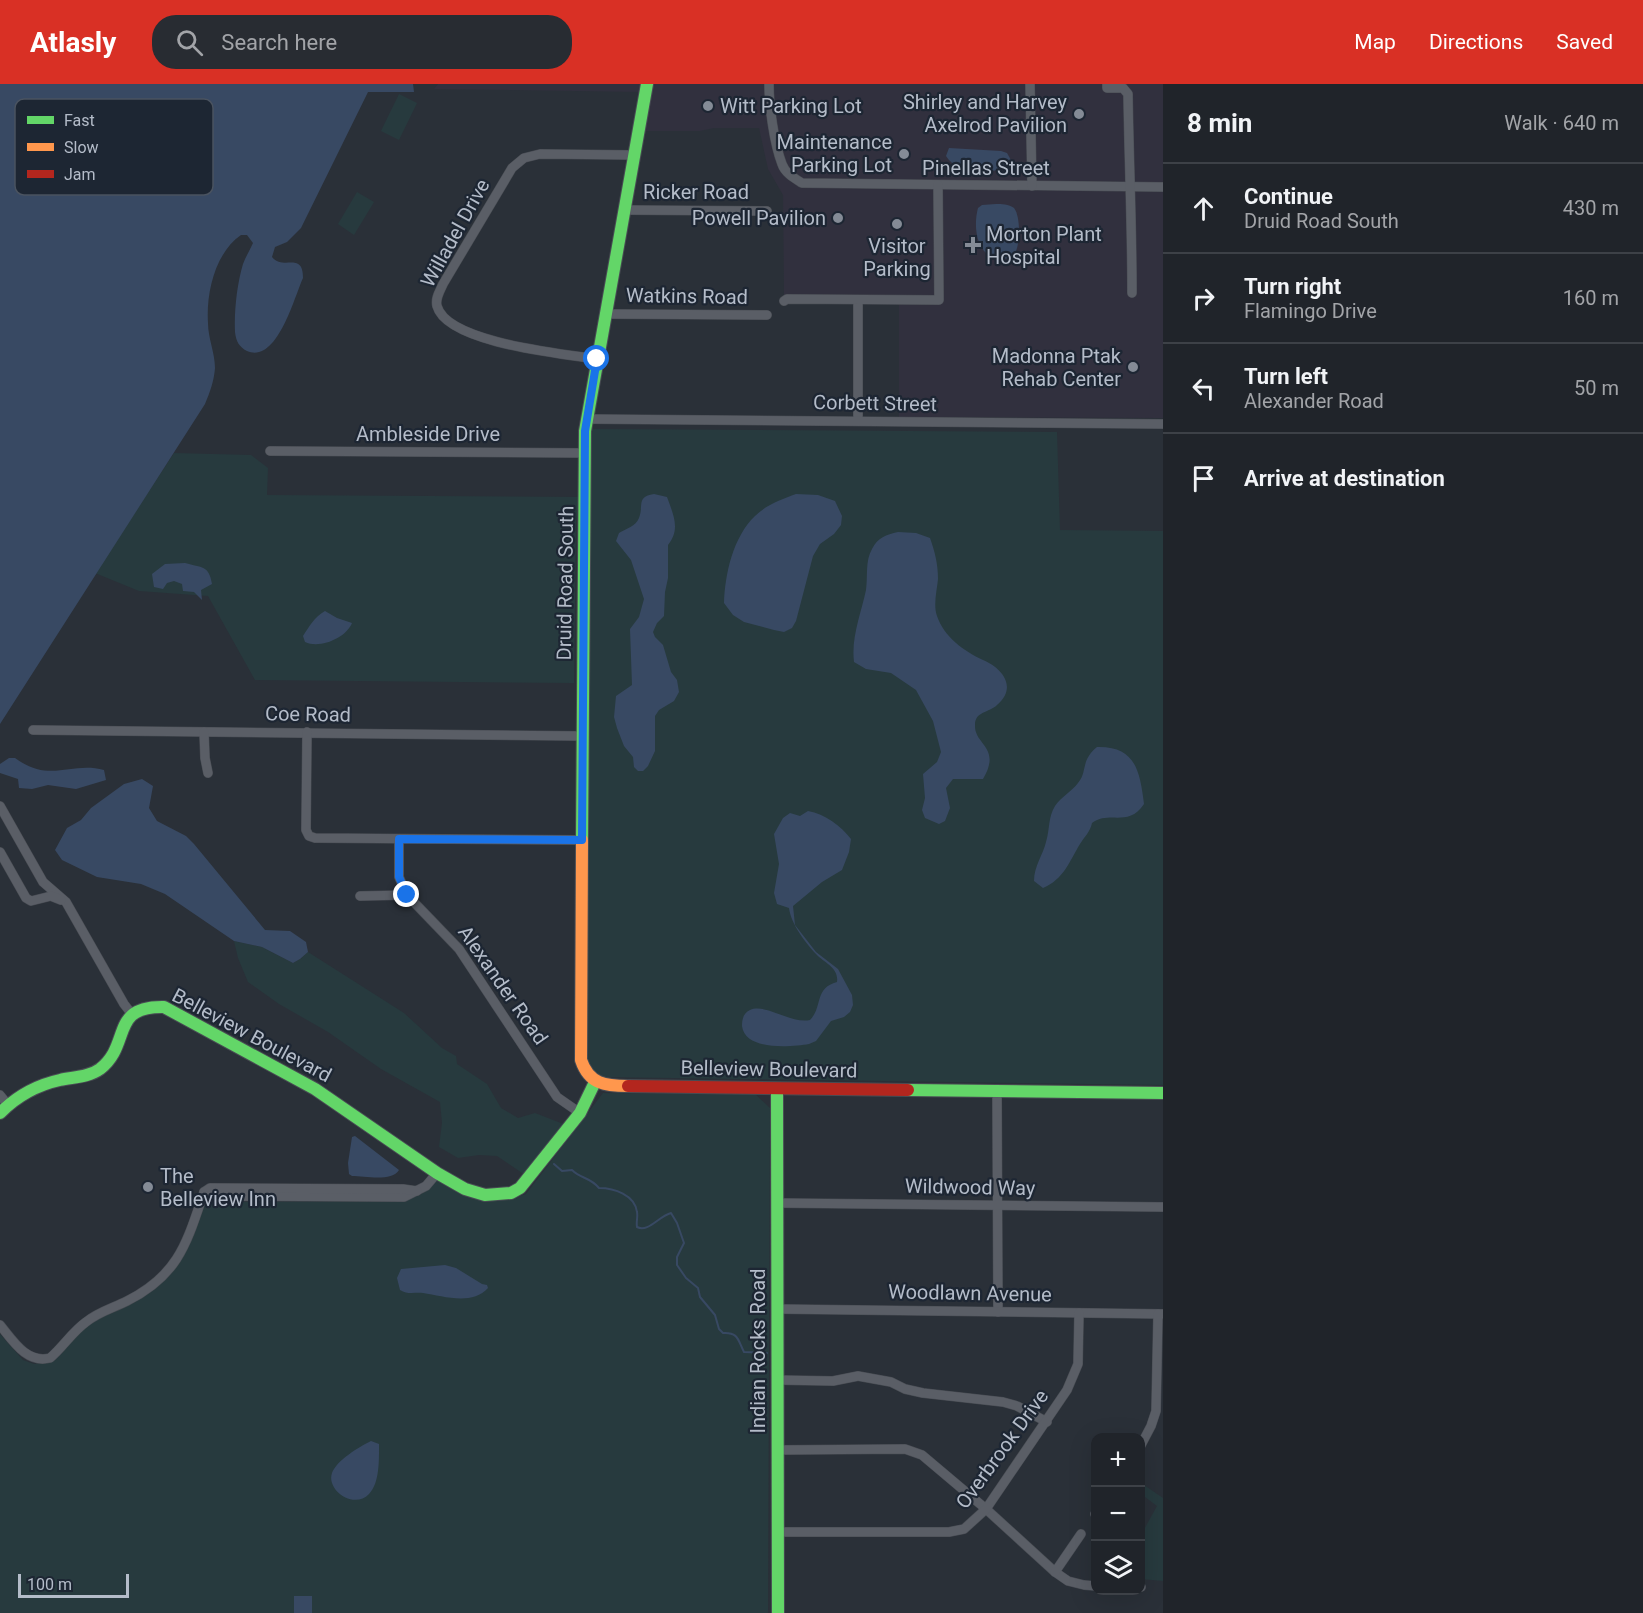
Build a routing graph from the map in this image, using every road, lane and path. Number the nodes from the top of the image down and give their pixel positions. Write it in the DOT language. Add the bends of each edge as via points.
graph roads {
  1 [pos="647,84"];
  2 [pos="769,84"];
  3 [pos="1030,84"];
  4 [pos="1107,86"];
  5 [pos="633,155"];
  6 [pos="938,185"];
  7 [pos="1032,186"];
  8 [pos="1131,187"];
  9 [pos="1163,187"];
  10 [pos="624,210"];
  11 [pos="767,211"];
  12 [pos="1132,293"];
  13 [pos="858,300"];
  14 [pos="783,301"];
  15 [pos="605,314"];
  16 [pos="767,315"];
  17 [pos="597,359"];
  18 [pos="586,419"];
  19 [pos="858,421"];
  20 [pos="1163,424"];
  21 [pos="270,452"];
  22 [pos="585,453"];
  23 [pos="33,730"];
  24 [pos="204,732"];
  25 [pos="307,732"];
  26 [pos="582,736"];
  27 [pos="208,773"];
  28 [pos="0,806"];
  29 [pos="399,839"];
  30 [pos="582,840"];
  31 [pos="0,852"];
  32 [pos="43,882"];
  33 [pos="407,895"];
  34 [pos="360,896"];
  35 [pos="39,899"];
  36 [pos="66,902"];
  37 [pos="131,1013"];
  38 [pos="595,1082"];
  39 [pos="777,1089"];
  40 [pos="997,1091"];
  41 [pos="1163,1093"];
  42 [pos="2,1104"];
  43 [pos="580,1113"];
  44 [pos="437,1173"];
  45 [pos="777,1203"];
  46 [pos="998,1205"];
  47 [pos="1163,1207"];
  48 [pos="777,1309"];
  49 [pos="998,1312"];
  50 [pos="1079,1312"];
  51 [pos="1161,1314"];
  52 [pos="0,1325"];
  53 [pos="777,1380"];
  54 [pos="1047,1422"];
  55 [pos="1145,1437"];
  56 [pos="778,1450"];
  57 [pos="986,1509"];
  58 [pos="777,1532"];
  59 [pos="1081,1534"];
  60 [pos="1054,1572"];
  61 [pos="1091,1586"];
  62 [pos="778,1613"];
  1 -- 5 [label="street, Druid Road South"];
  2 -- 6 [label="street, Pinellas Street" via="769,106 782,164 796,180 809,185"];
  3 -- 7 [label="street"];
  4 -- 8 [label="street" via="1123,88 1128,94"];
  5 -- 10 [label="street, Druid Road South"];
  5 -- 17 [label="street, Willadel Drive" via="540,154 524,158 512,168 436,299 442,315 475,335 495,342"];
  6 -- 7 [label="street, Pinellas Street"];
  6 -- 13 [label="street" via="939,300"];
  7 -- 8 [label="street, Pinellas Street"];
  8 -- 9 [label="street, Pinellas Street"];
  8 -- 12 [label="street"];
  10 -- 11 [label="street, Ricker Road"];
  10 -- 15 [label="street, Druid Road South"];
  13 -- 14 [label="street"];
  13 -- 19 [label="street"];
  15 -- 16 [label="street, Watkins Road"];
  15 -- 17 [label="street, Druid Road South"];
  17 -- 18 [label="street, Druid Road South"];
  18 -- 19 [label="street, Corbett Street"];
  18 -- 22 [label="street, Druid Road South"];
  19 -- 20 [label="street, Corbett Street"];
  21 -- 22 [label="street, Ambleside Drive"];
  22 -- 26 [label="street, Druid Road South"];
  23 -- 24 [label="street, Coe Road"];
  24 -- 25 [label="street, Coe Road"];
  24 -- 27 [label="street"];
  25 -- 26 [label="street, Coe Road"];
  25 -- 29 [label="street" via="309,836"];
  26 -- 30 [label="street, Druid Road South"];
  28 -- 32 [label="street"];
  29 -- 30 [label="street"];
  29 -- 33 [label="street" via="399,877"];
  30 -- 38 [label="street, Druid Road South" via="581,1060 584,1072"];
  31 -- 35 [label="street" via="26,898"];
  32 -- 35 [label="street"];
  32 -- 36 [label="street"];
  33 -- 34 [label="street"];
  33 -- 43 [label="street, Alexander Road" via="459,949 557,1097"];
  35 -- 36 [label="street" via="51,896"];
  36 -- 37 [label="street"];
  37 -- 42 [label="street" via="116,1050 99,1070 53,1081"];
  37 -- 44 [label="street, Belleview Boulevard" via="143,1006 164,1007 315,1089"];
  38 -- 39 [label="street, Belleview Boulevard" via="608,1086"];
  38 -- 43 [label="street, Belleview Boulevard"];
  39 -- 40 [label="street, Belleview Boulevard"];
  39 -- 45 [label="street, Indian Rocks Road"];
  40 -- 41 [label="street, Belleview Boulevard"];
  40 -- 46 [label="street"];
  43 -- 44 [label="street, Belleview Boulevard" via="520,1188 511,1193 485,1195 465,1190"];
  44 -- 52 [label="street" via="426,1186 404,1197 210,1196 204,1192 183,1251 165,1275 148,1289 84,1323 50,1358 34,1359"];
  45 -- 46 [label="street, Wildwood Way"];
  45 -- 48 [label="street, Indian Rocks Road"];
  46 -- 47 [label="street, Wildwood Way"];
  46 -- 49 [label="street"];
  48 -- 49 [label="street, Woodlawn Avenue"];
  48 -- 53 [label="street, Indian Rocks Road"];
  49 -- 50 [label="street, Woodlawn Avenue"];
  50 -- 51 [label="street, Woodlawn Avenue"];
  50 -- 54 [label="street, Overbrook Drive" via="1078,1364"];
  51 -- 55 [label="street" via="1156,1411"];
  53 -- 54 [label="street" via="833,1381 858,1376 922,1393 1003,1402"];
  53 -- 56 [label="street, Indian Rocks Road"];
  54 -- 57 [label="street, Overbrook Drive"];
  56 -- 57 [label="street" via="905,1449 922,1455"];
  56 -- 58 [label="street, Indian Rocks Road"];
  57 -- 58 [label="street, Overbrook Drive" via="964,1529 949,1532"];
  57 -- 60 [label="street"];
  58 -- 62 [label="street, Indian Rocks Road"];
  59 -- 60 [label="street"];
  60 -- 61 [label="street" via="1068,1581"];
}
